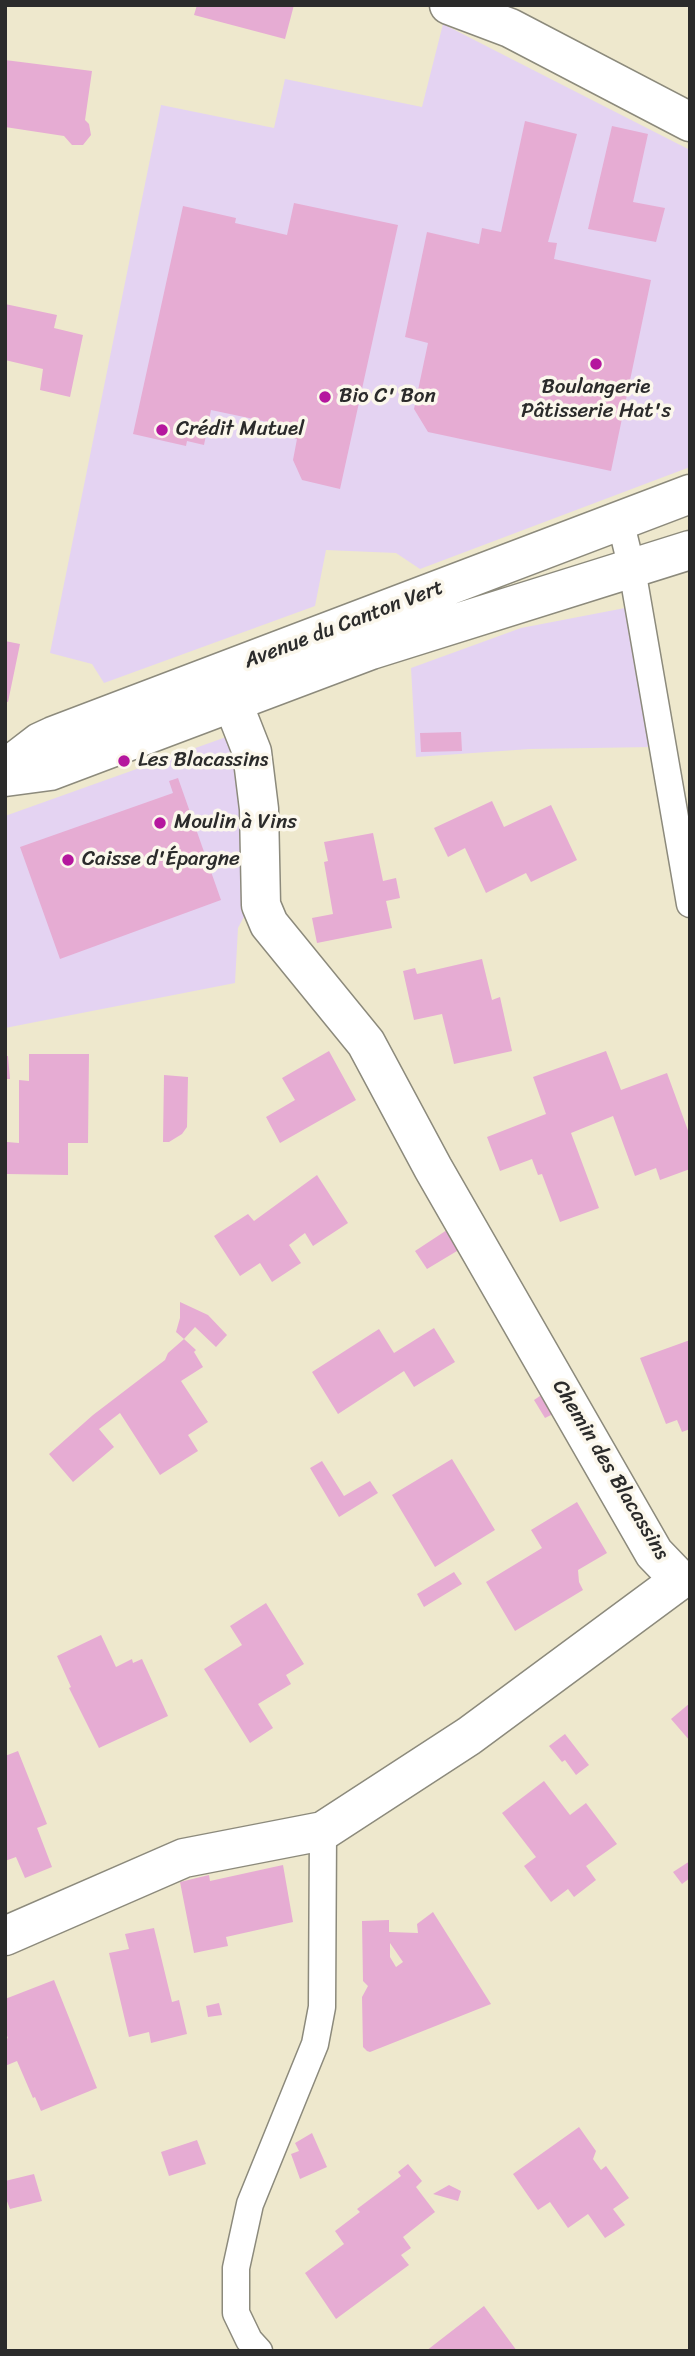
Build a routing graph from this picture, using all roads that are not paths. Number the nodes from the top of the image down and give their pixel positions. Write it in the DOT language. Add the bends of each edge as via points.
graph roads {
  1 [pos="449,5"];
  2 [pos="690,121"];
  3 [pos="690,494"];
  4 [pos="620,520"];
  5 [pos="690,550"];
  6 [pos="632,569"];
  7 [pos="227,687"];
  8 [pos="5,769"];
  9 [pos="5,777"];
  10 [pos="690,904"];
  11 [pos="685,1586"];
  12 [pos="323,1831"];
  13 [pos="5,1936"];
  14 [pos="259,2351"];
  1 -- 2 [label="street" via="510,28"];
  3 -- 4 [label="street, Avenue du Canton Vert"];
  4 -- 6 [label="lane"];
  4 -- 7 [label="street, Avenue du Canton Vert" via="356,619"];
  5 -- 6 [label="street, Avenue du Canton Vert"];
  6 -- 7 [label="street, Avenue du Canton Vert" via="371,650"];
  6 -- 10 [label="lane"];
  7 -- 8 [label="street, Avenue du Canton Vert" via="53,736"];
  7 -- 9 [label="street, Avenue du Canton Vert" via="50,771"];
  7 -- 11 [label="street, Chemin des Blacassins" via="252,752 259,808 261,905 269,925 366,1043 654,1553"];
  11 -- 12 [label="street, Chemin des Blacassins"];
  12 -- 13 [label="street, Chemin des Blacassins" via="184,1858"];
  12 -- 14 [label="lane" via="322,2007 315,2044 250,2204 236,2268 236,2313"];
}
